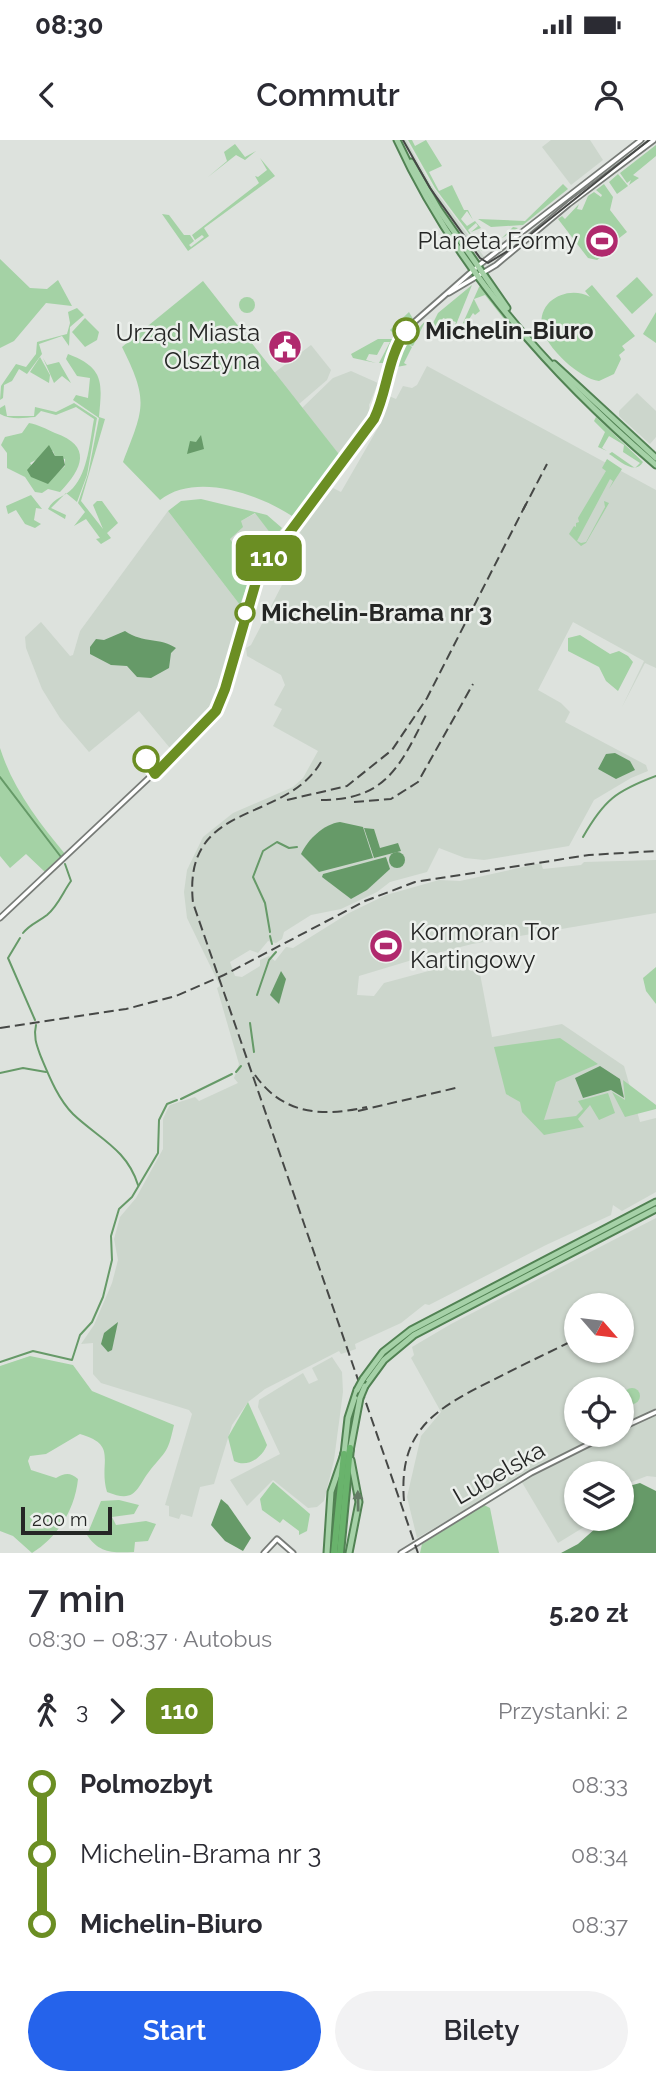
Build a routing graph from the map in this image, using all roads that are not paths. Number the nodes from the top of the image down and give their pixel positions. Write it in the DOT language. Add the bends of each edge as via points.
graph roads {
  1 [pos="398,140"];
  2 [pos="641,140"];
  3 [pos="654,140"];
  4 [pos="632,147"];
  5 [pos="636,153"];
  6 [pos="544,215"];
  7 [pos="547,223"];
  8 [pos="515,239"];
  9 [pos="519,247"];
  10 [pos="478,271"];
  11 [pos="656,458"];
  12 [pos="656,465"];
  13 [pos="0,918"];
  14 [pos="656,1202"];
  15 [pos="656,1209"];
  16 [pos="573,1250"];
  17 [pos="656,1412"];
  18 [pos="634,1422"];
  19 [pos="582,1447"];
  20 [pos="347,1451"];
  21 [pos="335,1552"];
  22 [pos="264,1553"];
  23 [pos="293,1553"];
  24 [pos="349,1553"];
  25 [pos="399,1553"];
  1 -- 10 [label="main road" via="429,201"];
  2 -- 4 [label="street"];
  3 -- 5 [label="street"];
  4 -- 5 [label="street" via="630,153"];
  4 -- 6 [label="street"];
  5 -- 7 [label="street"];
  6 -- 7 [label="street" via="552,215"];
  6 -- 8 [label="street"];
  7 -- 9 [label="street"];
  8 -- 9 [label="street" via="511,247"];
  8 -- 10 [label="street"];
  9 -- 10 [label="street"];
  10 -- 11 [label="main road" via="542,353"];
  10 -- 12 [label="main road" via="560,376"];
  10 -- 13 [label="street" via="403,336 388,368 374,419 258,575 222,698 212,717"];
  14 -- 16 [label="main road"];
  15 -- 16 [label="main road"];
  16 -- 20 [label="main road, bridge" via="410,1338 384,1360 360,1398"];
  16 -- 20 [label="main road, bridge" via="406,1333 379,1356 357,1390 349,1414"];
  17 -- 18 [label="street"];
  19 -- 25 [label="street, Lubelska"];
  20 -- 21 [label="highway"];
  20 -- 21 [label="main road" via="331,1492"];
  24 -- 20 [label="main road, one-way" via="359,1502"];
  22 -- 23 [label="street" via="276,1539"];
}
